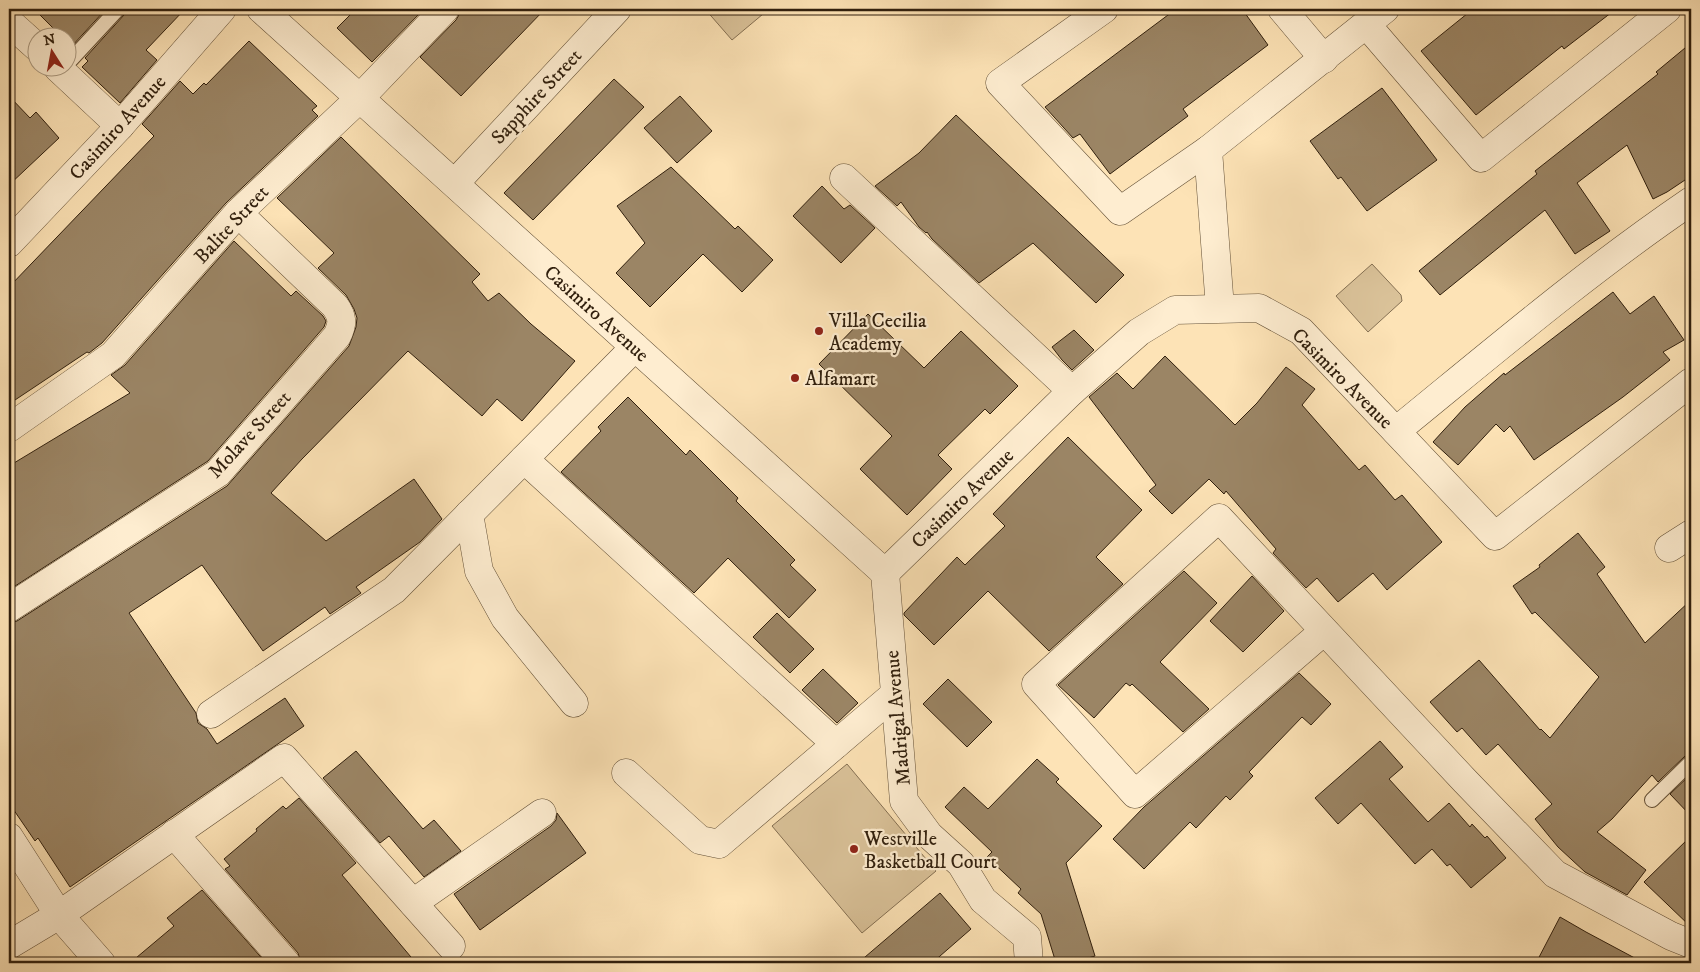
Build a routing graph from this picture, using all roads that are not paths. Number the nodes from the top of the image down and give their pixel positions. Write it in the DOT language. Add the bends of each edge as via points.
graph roads {
  1 [pos="17,9"];
  2 [pos="118,9"];
  3 [pos="222,9"];
  4 [pos="261,9"];
  5 [pos="445,9"];
  6 [pos="616,9"];
  7 [pos="1104,9"];
  8 [pos="1282,9"];
  9 [pos="1667,9"];
  10 [pos="1375,16"];
  11 [pos="9,18"];
  12 [pos="9,22"];
  13 [pos="28,39"];
  14 [pos="78,50"];
  15 [pos="1324,59"];
  16 [pos="73,78"];
  17 [pos="360,98"];
  18 [pos="120,126"];
  19 [pos="1208,150"];
  20 [pos="844,178"];
  21 [pos="455,183"];
  22 [pos="1691,201"];
  23 [pos="238,213"];
  24 [pos="9,243"];
  25 [pos="1220,308"];
  26 [pos="635,347"];
  27 [pos="1690,385"];
  28 [pos="1072,390"];
  29 [pos="9,428"];
  30 [pos="1396,431"];
  31 [pos="524,459"];
  32 [pos="469,514"];
  33 [pos="884,573"];
  34 [pos="9,608"];
  35 [pos="1324,631"];
  36 [pos="895,694"];
  37 [pos="574,703"];
  38 [pos="212,714"];
  39 [pos="836,744"];
  40 [pos="1691,762"];
  41 [pos="626,773"];
  42 [pos="1652,800"];
  43 [pos="542,813"];
  44 [pos="174,834"];
  45 [pos="9,837"];
  46 [pos="413,902"];
  47 [pos="59,915"];
  48 [pos="1691,944"];
  49 [pos="9,945"];
  50 [pos="451,946"];
  51 [pos="101,963"];
  52 [pos="286,963"];
  53 [pos="1029,963"];
  1 -- 11 [label="lane"];
  2 -- 14 [label="lane"];
  3 -- 18 [label="street, Casimiro Avenue"];
  4 -- 17 [label="street, Casimiro Avenue"];
  5 -- 17 [label="street, Balite Street"];
  6 -- 21 [label="street, Sapphire Street"];
  7 -- 19 [label="street" via="1000,82 1120,211"];
  8 -- 15 [label="street"];
  9 -- 10 [label="street" via="1481,158"];
  10 -- 15 [label="street"];
  12 -- 13 [label="street"];
  15 -- 19 [label="street"];
  16 -- 18 [label="street"];
  17 -- 21 [label="street, Casimiro Avenue"];
  17 -- 23 [label="street, Balite Street"];
  18 -- 24 [label="street, Casimiro Avenue"];
  19 -- 25 [label="street"];
  20 -- 28 [label="street"];
  21 -- 26 [label="street, Casimiro Avenue"];
  22 -- 30 [label="street" via="1561,296"];
  23 -- 29 [label="street, Balite Street" via="113,355"];
  23 -- 34 [label="street, Molave Street" via="336,306 342,315 342,326 337,336 218,473"];
  25 -- 28 [label="street, Casimiro Avenue" via="1175,310 1139,332"];
  25 -- 30 [label="street, Casimiro Avenue" via="1259,308 1301,331"];
  26 -- 31 [label="street"];
  26 -- 33 [label="street, Casimiro Avenue"];
  27 -- 30 [label="street, Casimiro Avenue" via="1495,536"];
  28 -- 33 [label="street, Casimiro Avenue"];
  31 -- 32 [label="street"];
  31 -- 39 [label="street"];
  32 -- 37 [label="street" via="479,571 505,618"];
  32 -- 38 [label="street" via="394,590"];
  33 -- 36 [label="street, Madrigal Avenue"];
  35 -- 35 [label="street" via="1135,794 1036,684 1219,518"];
  35 -- 48 [label="street" via="1555,874"];
  36 -- 39 [label="street"];
  36 -- 53 [label="street, Madrigal Avenue" via="904,801 929,835 961,864 983,900 1027,937"];
  39 -- 41 [label="street" via="719,844 700,840"];
  40 -- 42 [label="lane"];
  43 -- 46 [label="street"];
  44 -- 46 [label="street" via="284,758"];
  44 -- 47 [label="street"];
  44 -- 52 [label="street"];
  45 -- 47 [label="street"];
  46 -- 50 [label="street"];
  47 -- 49 [label="street"];
  47 -- 51 [label="street"];
}
